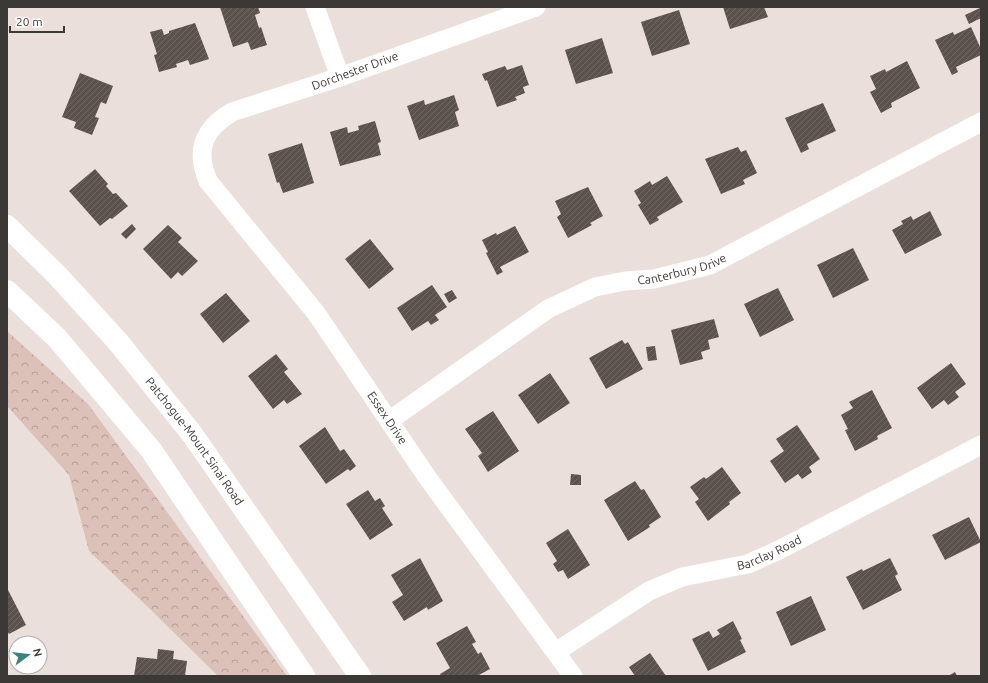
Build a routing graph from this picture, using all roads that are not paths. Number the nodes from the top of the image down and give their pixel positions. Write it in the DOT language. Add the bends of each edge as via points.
graph roads {
  1 [pos="315,7"];
  2 [pos="536,7"];
  3 [pos="340,77"];
  4 [pos="981,122"];
  5 [pos="202,162"];
  6 [pos="7,226"];
  7 [pos="7,291"];
  8 [pos="390,420"];
  9 [pos="981,445"];
  10 [pos="556,652"];
  11 [pos="304,676"];
  12 [pos="360,676"];
  13 [pos="573,676"];
  1 -- 3 [label="street"];
  2 -- 3 [label="street, Dorchester Drive"];
  3 -- 5 [label="street, Dorchester Drive" via="232,112 217,120 205,139"];
  4 -- 8 [label="street, Canterbury Drive" via="710,265 654,278 594,287 548,309"];
  5 -- 8 [label="street, Essex Drive" via="208,181 316,313"];
  6 -- 12 [label="highway, Patchogue-Mount Sinai Road" via="57,275 119,343 192,434"];
  7 -- 11 [label="highway" via="57,338 151,450"];
  8 -- 10 [label="street, Essex Drive" via="481,552"];
  9 -- 10 [label="street, Barclay Road" via="748,564 682,577 649,591"];
  10 -- 13 [label="street, Essex Drive"];
}
